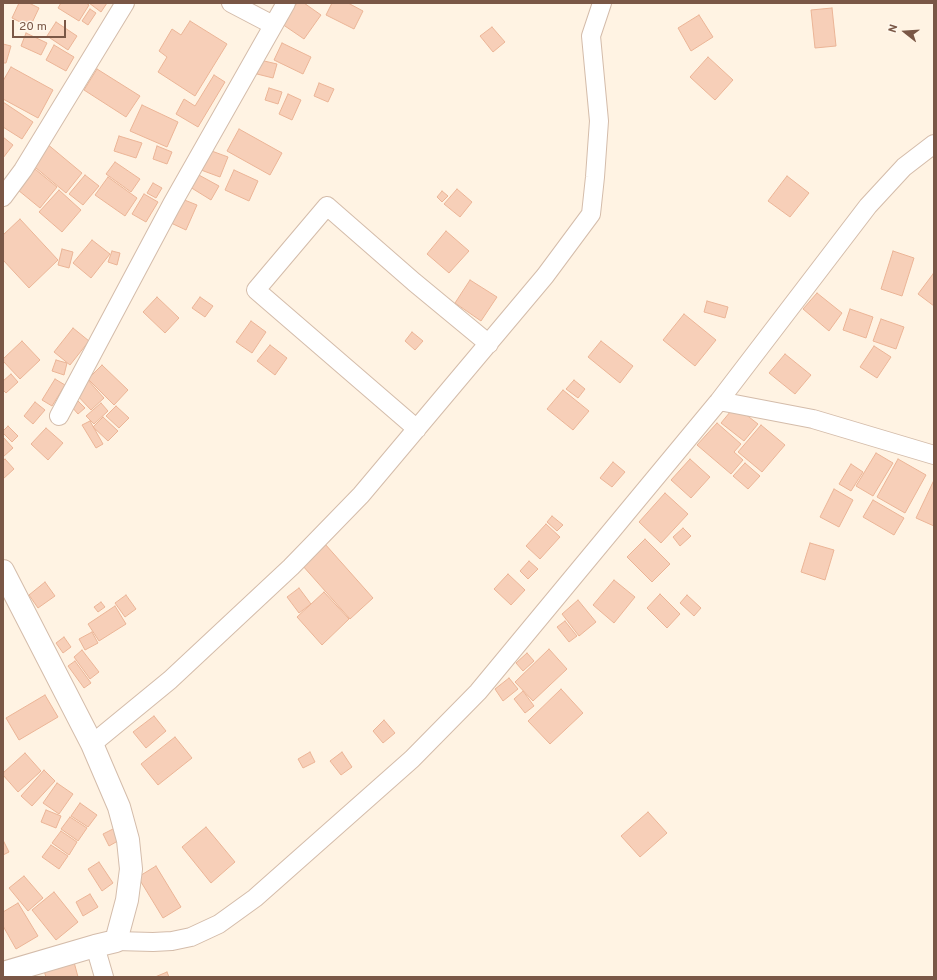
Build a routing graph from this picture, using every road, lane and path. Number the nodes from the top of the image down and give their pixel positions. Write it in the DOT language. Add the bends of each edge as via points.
graph roads {
  1 [pos="125,3"];
  2 [pos="231,3"];
  3 [pos="286,3"];
  4 [pos="602,3"];
  5 [pos="273,25"];
  6 [pos="934,144"];
  7 [pos="3,197"];
  8 [pos="489,344"];
  9 [pos="719,402"];
  10 [pos="59,416"];
  11 [pos="417,429"];
  12 [pos="934,455"];
  13 [pos="3,571"];
  14 [pos="92,744"];
  15 [pos="116,941"];
  16 [pos="95,946"];
  17 [pos="3,973"];
  18 [pos="104,977"];
  1 -- 7 [label="street" via="23,170"];
  2 -- 5 [label="street"];
  3 -- 5 [label="street"];
  4 -- 8 [label="street" via="591,36 599,121 591,214 545,276"];
  5 -- 10 [label="street" via="172,204"];
  6 -- 9 [label="street" via="904,167 868,206"];
  8 -- 11 [label="street"];
  8 -- 11 [label="street" via="327,206 256,290"];
  9 -- 12 [label="street" via="813,419"];
  9 -- 15 [label="street" via="478,692 412,759 255,898 219,924 191,937 172,941"];
  11 -- 14 [label="street" via="361,495 291,567 170,680"];
  13 -- 14 [label="street"];
  14 -- 15 [label="street" via="119,807 128,840 131,869 127,900"];
  15 -- 16 [label="street"];
  16 -- 17 [label="street"];
  16 -- 18 [label="street"];
}
